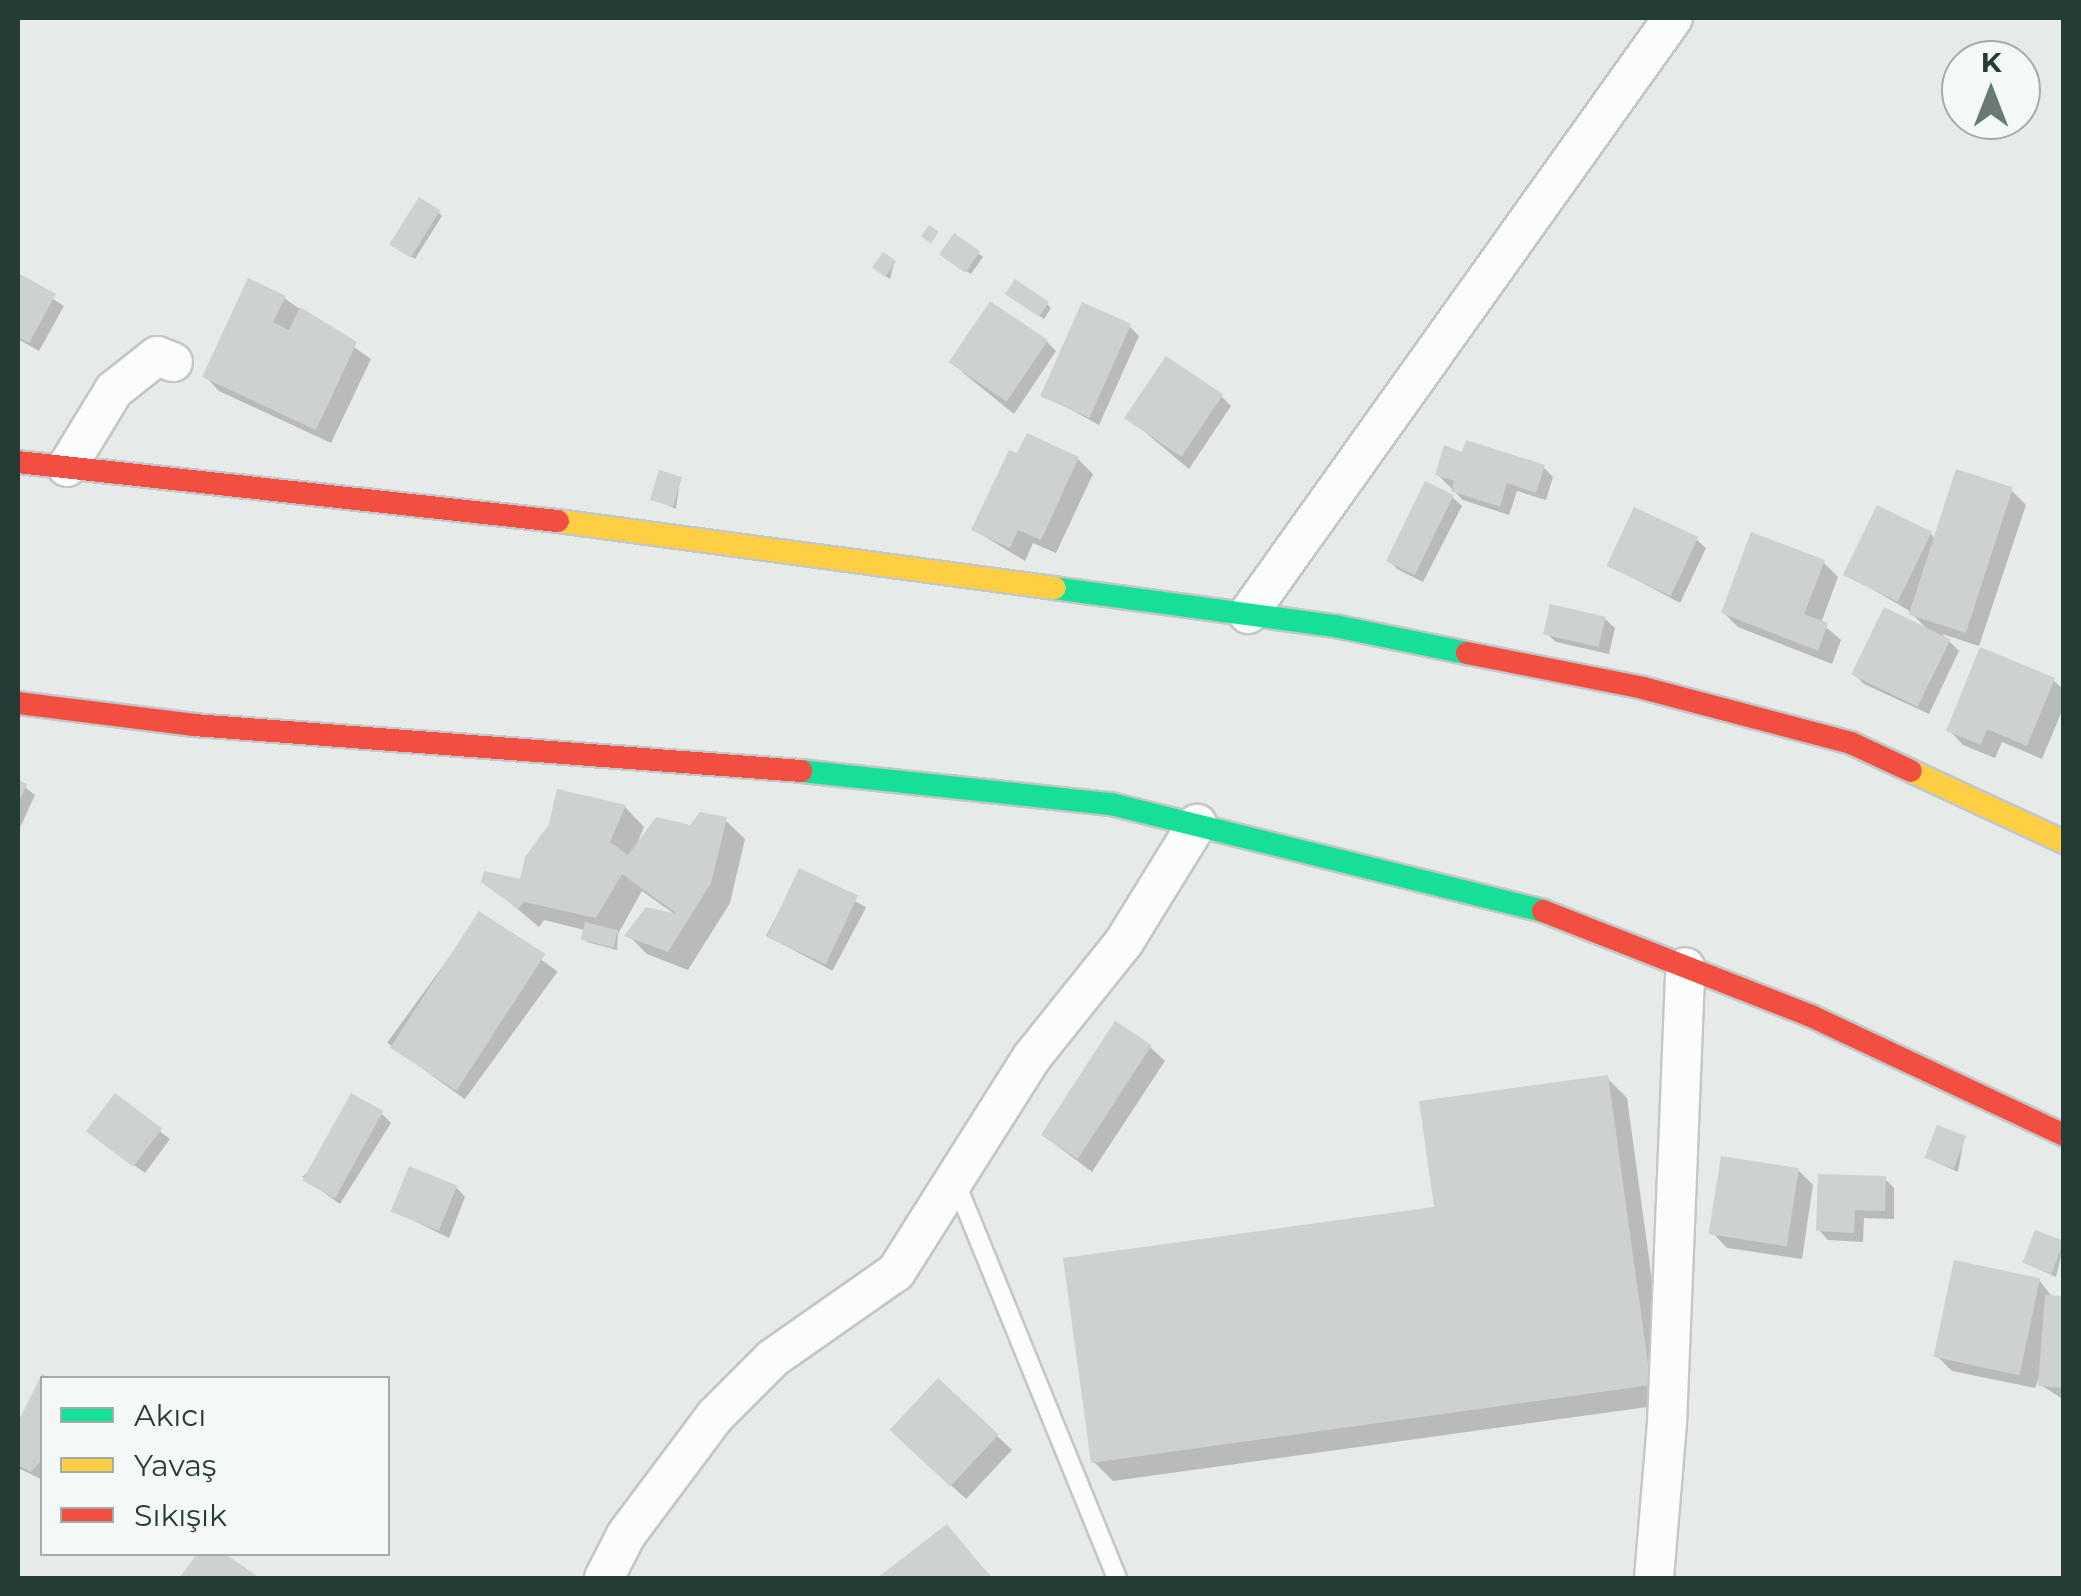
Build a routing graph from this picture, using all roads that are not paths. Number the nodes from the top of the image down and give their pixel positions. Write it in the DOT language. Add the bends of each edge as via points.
graph roads {
  1 [pos="1673,18"];
  2 [pos="173,362"];
  3 [pos="18,462"];
  4 [pos="67,467"];
  5 [pos="1248,614"];
  6 [pos="18,703"];
  7 [pos="1196,824"];
  8 [pos="2064,842"];
  9 [pos="1685,968"];
  10 [pos="2064,1135"];
  11 [pos="954,1180"];
  12 [pos="604,1578"];
  13 [pos="1117,1578"];
  14 [pos="1654,1578"];
  1 -- 5 [label="street"];
  2 -- 4 [label="street" via="157,356 114,390"];
  3 -- 4 [label="street"];
  4 -- 5 [label="street" via="474,510"];
  5 -- 8 [label="street" via="1642,688 1850,743"];
  6 -- 7 [label="street" via="194,725 765,767 1111,804"];
  7 -- 9 [label="street" via="1511,900"];
  7 -- 11 [label="street" via="1124,942 1032,1057"];
  9 -- 10 [label="street" via="1811,1016"];
  9 -- 14 [label="street"];
  11 -- 12 [label="street" via="896,1272 773,1358 714,1416 626,1536"];
  11 -- 13 [label="lane"];
}
